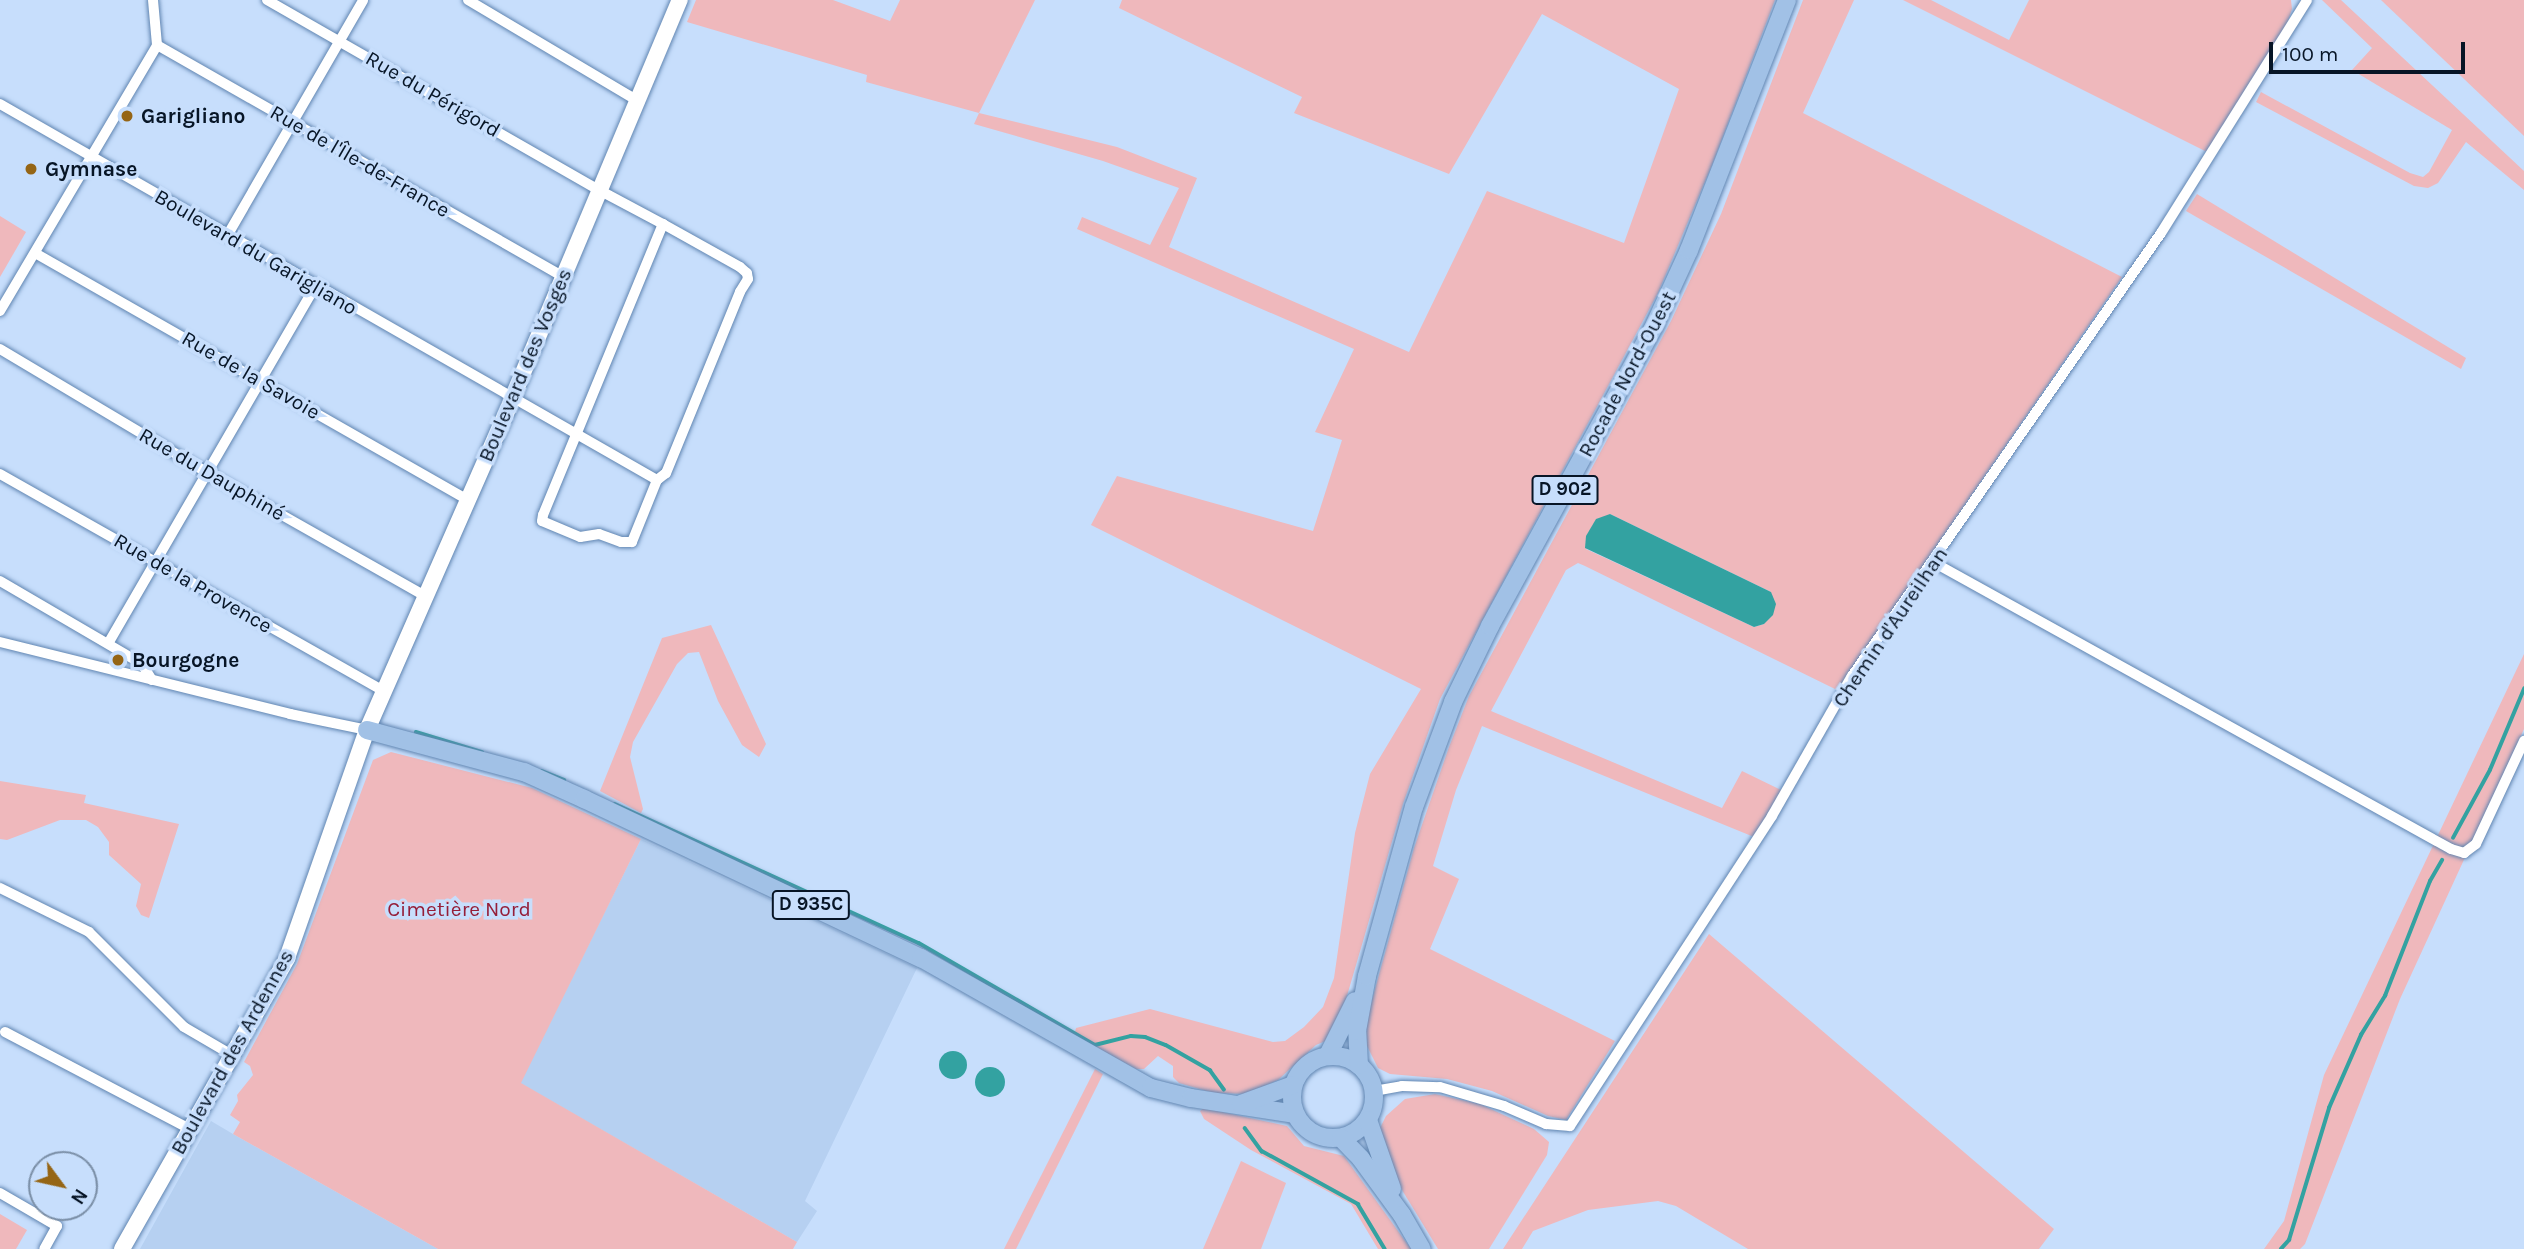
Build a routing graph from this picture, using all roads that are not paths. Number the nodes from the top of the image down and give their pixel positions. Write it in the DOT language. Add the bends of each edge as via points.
graph roads {
  1 [pos="153,0"];
  2 [pos="267,0"];
  3 [pos="363,0"];
  4 [pos="468,0"];
  5 [pos="680,0"];
  6 [pos="1787,0"];
  7 [pos="2300,3"];
  8 [pos="340,40"];
  9 [pos="157,45"];
  10 [pos="638,101"];
  11 [pos="0,104"];
  12 [pos="293,123"];
  13 [pos="93,157"];
  14 [pos="598,190"];
  15 [pos="663,224"];
  16 [pos="227,236"];
  17 [pos="35,253"];
  18 [pos="563,276"];
  19 [pos="315,286"];
  20 [pos="0,311"];
  21 [pos="0,349"];
  22 [pos="260,380"];
  23 [pos="512,399"];
  24 [pos="575,435"];
  25 [pos="206,472"];
  26 [pos="0,474"];
  27 [pos="657,480"];
  28 [pos="467,499"];
  29 [pos="155,561"];
  30 [pos="1933,562"];
  31 [pos="0,581"];
  32 [pos="425,596"];
  33 [pos="0,642"];
  34 [pos="108,642"];
  35 [pos="152,680"];
  36 [pos="385,692"];
  37 [pos="367,730"];
  38 [pos="2524,741"];
  39 [pos="0,888"];
  40 [pos="1367,976"];
  41 [pos="5,1032"];
  42 [pos="232,1055"];
  43 [pos="1328,1055"];
  44 [pos="1359,1065"];
  45 [pos="1293,1085"];
  46 [pos="1374,1091"];
  47 [pos="1241,1104"];
  48 [pos="1295,1114"];
  49 [pos="1368,1120"];
  50 [pos="190,1129"];
  51 [pos="1340,1138"];
  52 [pos="0,1193"];
  53 [pos="1402,1215"];
  54 [pos="44,1249"];
  55 [pos="122,1249"];
  56 [pos="1422,1249"];
  1 -- 9 [label="street"];
  2 -- 8 [label="street, Rue du Périgord"];
  3 -- 8 [label="street"];
  4 -- 10 [label="street"];
  5 -- 10 [label="main road, Boulevard des Vosges"];
  6 -- 40 [label="main road, Rocade Nord-Ouest / D 902" via="1689,250 1655,324 1453,702 1413,807"];
  7 -- 30 [label="street, Chemin d'Aureilhan" via="2239,112 2161,233"];
  8 -- 12 [label="street"];
  8 -- 14 [label="street, Rue du Périgord"];
  9 -- 12 [label="street, Rue de l'Île-de-France"];
  9 -- 13 [label="street"];
  10 -- 14 [label="main road, Boulevard des Vosges"];
  11 -- 13 [label="street, Boulevard du Garigliano"];
  12 -- 16 [label="street"];
  12 -- 18 [label="street, Rue de l'Île-de-France"];
  13 -- 16 [label="street, Boulevard du Garigliano"];
  13 -- 17 [label="street"];
  14 -- 15 [label="street, Rue du Périgord"];
  14 -- 18 [label="main road, Boulevard des Vosges"];
  15 -- 24 [label="street"];
  15 -- 27 [label="street, Rue du Périgord" via="747,273 748,279 666,473"];
  16 -- 19 [label="street, Boulevard du Garigliano"];
  17 -- 20 [label="street"];
  17 -- 22 [label="street, Rue de la Savoie"];
  18 -- 23 [label="main road, Boulevard des Vosges"];
  19 -- 22 [label="street"];
  19 -- 23 [label="street, Boulevard du Garigliano"];
  21 -- 25 [label="street, Rue du Dauphiné"];
  22 -- 25 [label="street"];
  22 -- 28 [label="street, Rue de la Savoie"];
  23 -- 24 [label="street, Boulevard du Garigliano"];
  23 -- 28 [label="main road, Boulevard des Vosges"];
  24 -- 27 [label="street, Boulevard du Garigliano"];
  24 -- 27 [label="street" via="542,521 580,537 599,534 628,544"];
  25 -- 29 [label="street"];
  25 -- 32 [label="street, Rue du Dauphiné"];
  26 -- 29 [label="street, Rue de la Provence"];
  28 -- 32 [label="main road, Boulevard des Vosges"];
  29 -- 34 [label="street"];
  29 -- 36 [label="street, Rue de la Provence"];
  30 -- 38 [label="street" via="2464,853 2476,844"];
  30 -- 46 [label="street, Chemin d'Aureilhan" via="1853,676 1772,817 1570,1126 1546,1124 1440,1087"];
  31 -- 34 [label="street"];
  32 -- 36 [label="main road, Boulevard des Vosges"];
  33 -- 35 [label="street"];
  34 -- 35 [label="street" via="142,664"];
  35 -- 37 [label="street"];
  36 -- 37 [label="main road, Boulevard des Vosges"];
  37 -- 42 [label="main road, Boulevard des Ardennes" via="287,958"];
  37 -- 47 [label="main road, D 935C" via="524,772 921,958 1151,1088"];
  39 -- 42 [label="street" via="89,932 184,1027"];
  40 -- 43 [label="main road, Rocade Nord-Ouest / D 902"];
  40 -- 44 [label="main road, Rocade Nord-Ouest / D 902" via="1357,1031"];
  41 -- 50 [label="street"];
  42 -- 50 [label="main road, Boulevard des Ardennes"];
  43 -- 44 [label="main road"];
  43 -- 45 [label="main road" via="1307,1065"];
  44 -- 46 [label="main road" via="1371,1078"];
  45 -- 47 [label="main road, D 935C"];
  45 -- 48 [label="main road"];
  46 -- 49 [label="main road"];
  47 -- 48 [label="main road, D 935C"];
  48 -- 51 [label="main road" via="1314,1134"];
  49 -- 51 [label="main road"];
  49 -- 53 [label="main road"];
  50 -- 55 [label="main road, Boulevard des Ardennes"];
  51 -- 53 [label="main road"];
  52 -- 54 [label="street" via="58,1226"];
  53 -- 56 [label="main road"];
}
